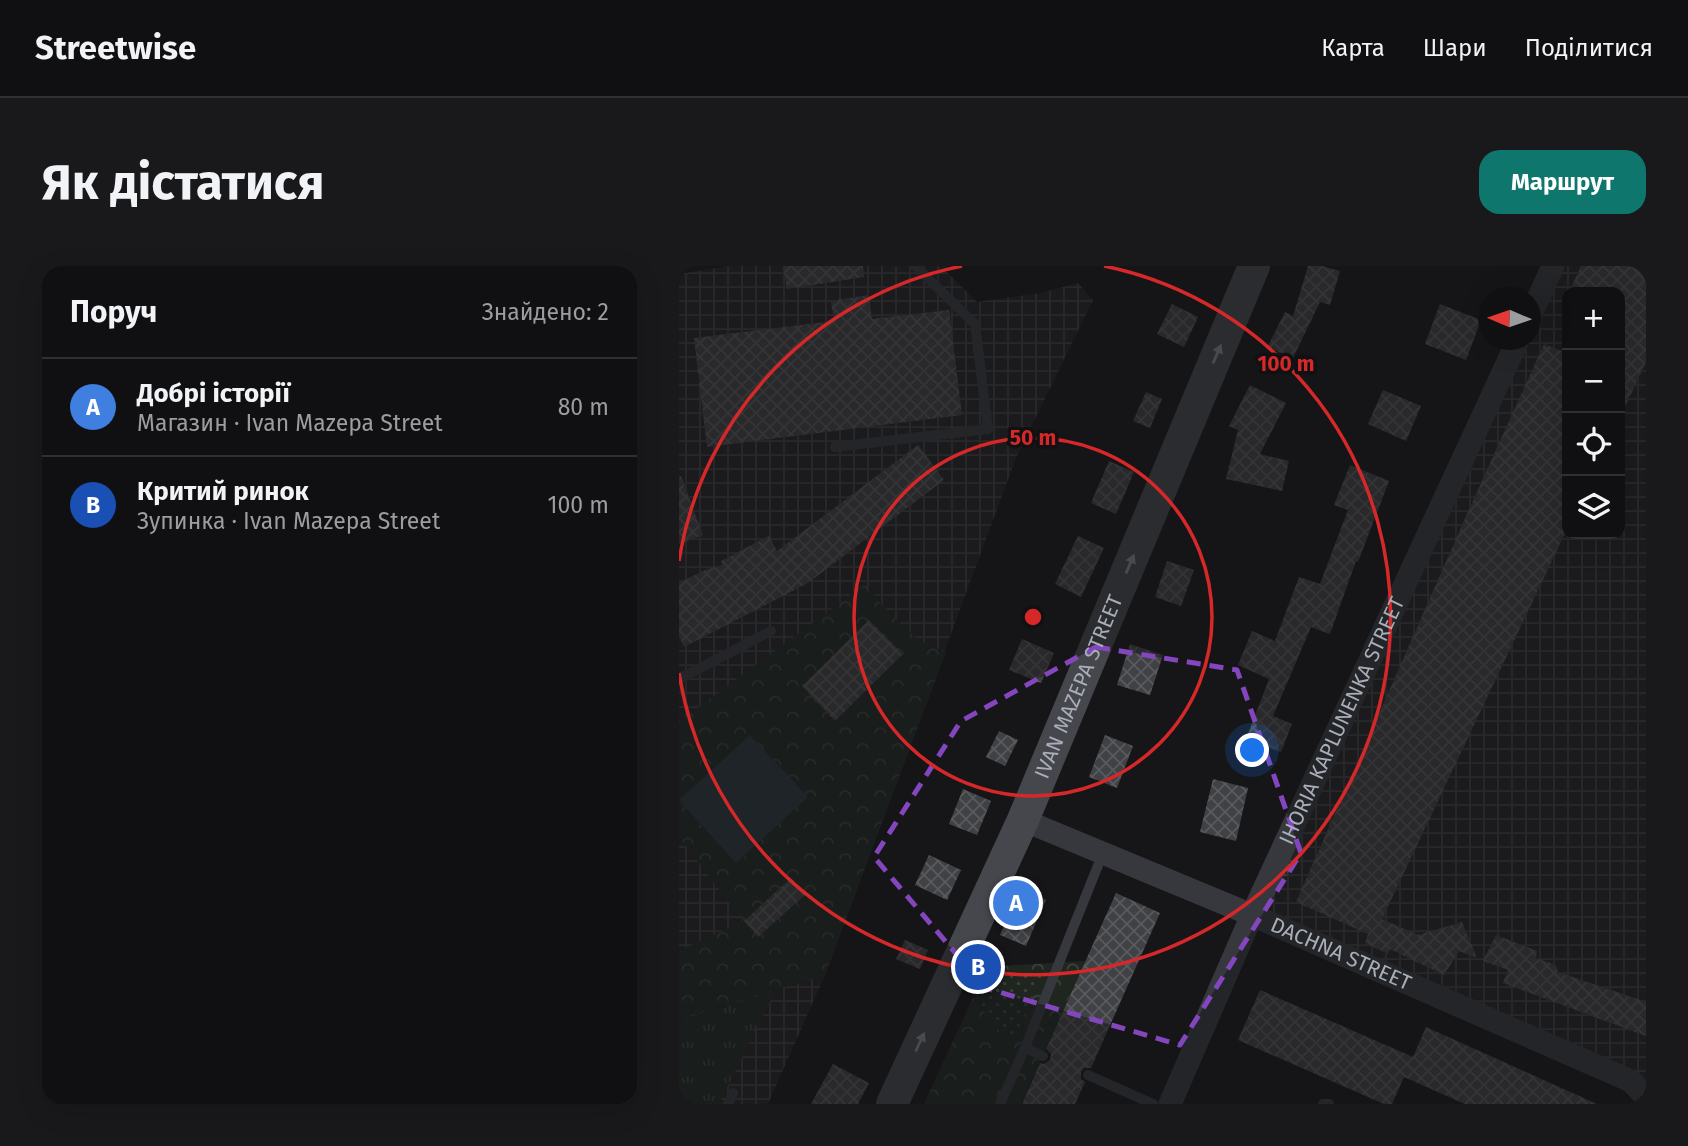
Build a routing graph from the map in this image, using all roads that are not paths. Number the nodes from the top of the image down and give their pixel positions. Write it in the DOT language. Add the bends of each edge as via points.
graph roads {
  1 [pos="915,266"];
  2 [pos="1254,266"];
  3 [pos="1553,266"];
  4 [pos="1541,292"];
  5 [pos="1513,350"];
  6 [pos="835,447"];
  7 [pos="771,631"];
  8 [pos="679,679"];
  9 [pos="1023,820"];
  10 [pos="1103,853"];
  11 [pos="1252,915"];
  12 [pos="1025,1048"];
  13 [pos="1043,1056"];
  14 [pos="1088,1075"];
  15 [pos="892,1104"];
  16 [pos="1000,1104"];
  17 [pos="1153,1104"];
  18 [pos="1170,1104"];
  19 [pos="1323,1104"];
  20 [pos="1329,1104"];
  21 [pos="1646,1104"];
  1 -- 6 [label="lane" via="975,324 988,429"];
  9 -- 2 [label="street, IVAN MAZEPA STREET, one-way"];
  3 -- 4 [label="street"];
  5 -- 11 [label="street, IHORIA KAPLUNENKA STREET"];
  7 -- 8 [label="lane"];
  9 -- 10 [label="street, DACHNA STREET"];
  15 -- 9 [label="street, IVAN MAZEPA STREET, one-way"];
  10 -- 11 [label="street, DACHNA STREET"];
  10 -- 12 [label="lane"];
  11 -- 18 [label="street, IHORIA KAPLUNENKA STREET"];
  11 -- 21 [label="street, DACHNA STREET" via="1631,1081 1646,1097"];
  12 -- 13 [label="lane"];
  12 -- 16 [label="lane"];
  14 -- 17 [label="lane"];
  19 -- 20 [label="lane"];
}
